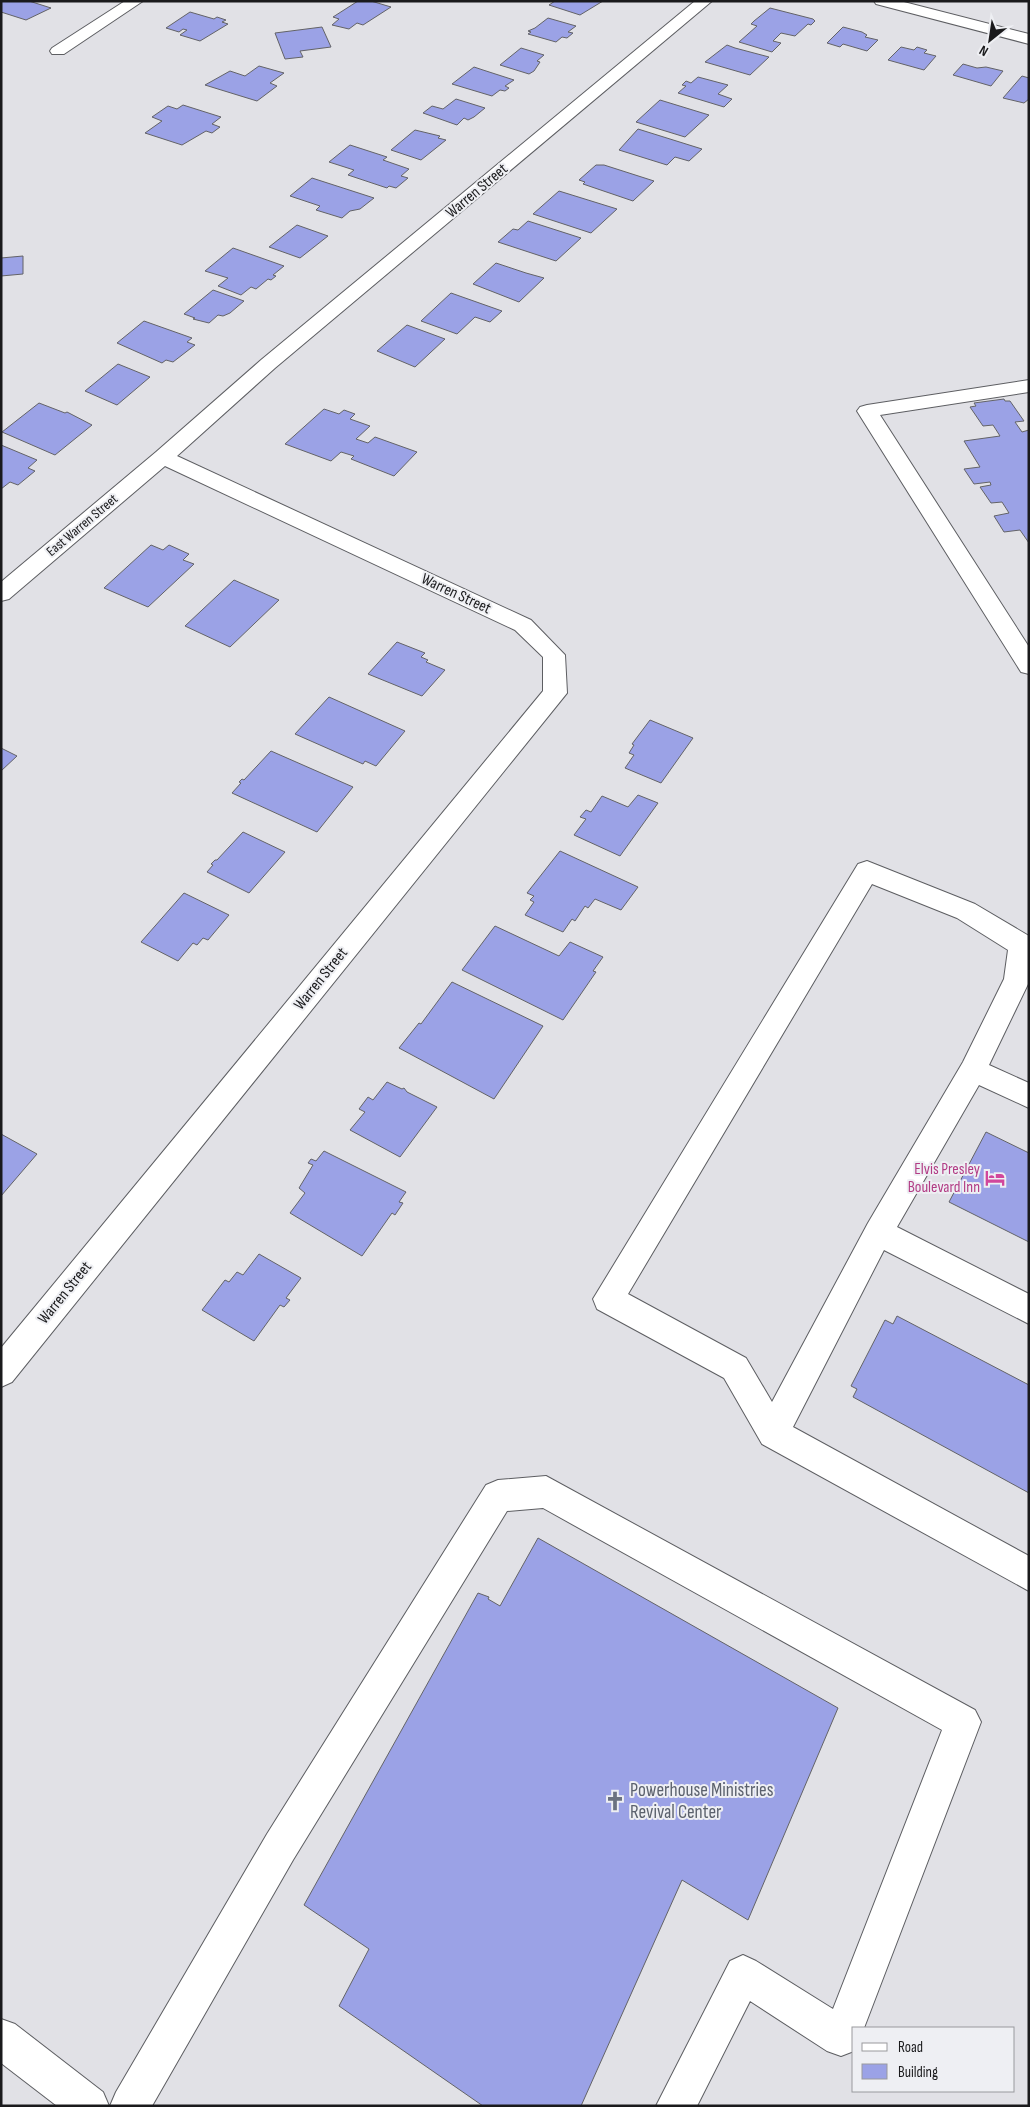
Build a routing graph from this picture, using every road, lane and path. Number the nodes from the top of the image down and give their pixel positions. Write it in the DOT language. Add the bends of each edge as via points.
graph roads {
  1 [pos="136,1"];
  2 [pos="705,1"];
  3 [pos="881,1"];
  4 [pos="1029,40"];
  5 [pos="58,51"];
  6 [pos="1029,386"];
  7 [pos="163,457"];
  8 [pos="1,594"];
  9 [pos="1029,666"];
  10 [pos="973,1070"];
  11 [pos="1029,1096"];
  12 [pos="878,1232"];
  13 [pos="1029,1310"];
  14 [pos="1,1372"];
  15 [pos="773,1434"];
  16 [pos="1029,1574"];
  17 [pos="1,2038"];
  18 [pos="89,2106"];
  19 [pos="130,2106"];
  20 [pos="676,2106"];
  1 -- 5 [label="street"];
  2 -- 7 [label="street, Warren Street" via="268,364"];
  3 -- 4 [label="street"];
  6 -- 9 [label="street" via="867,411"];
  7 -- 8 [label="street, East Warren Street"];
  7 -- 14 [label="street, Warren Street" via="523,625 554,655 555,693"];
  10 -- 11 [label="street"];
  10 -- 12 [label="street"];
  10 -- 15 [label="street" via="1017,979 1022,945 966,911 867,871 608,1300 735,1368"];
  12 -- 13 [label="street"];
  12 -- 15 [label="street"];
  15 -- 16 [label="street"];
  17 -- 18 [label="street"];
  19 -- 20 [label="street" via="280,1847 498,1496 546,1492 963,1722 841,2037 743,1974"];
}
